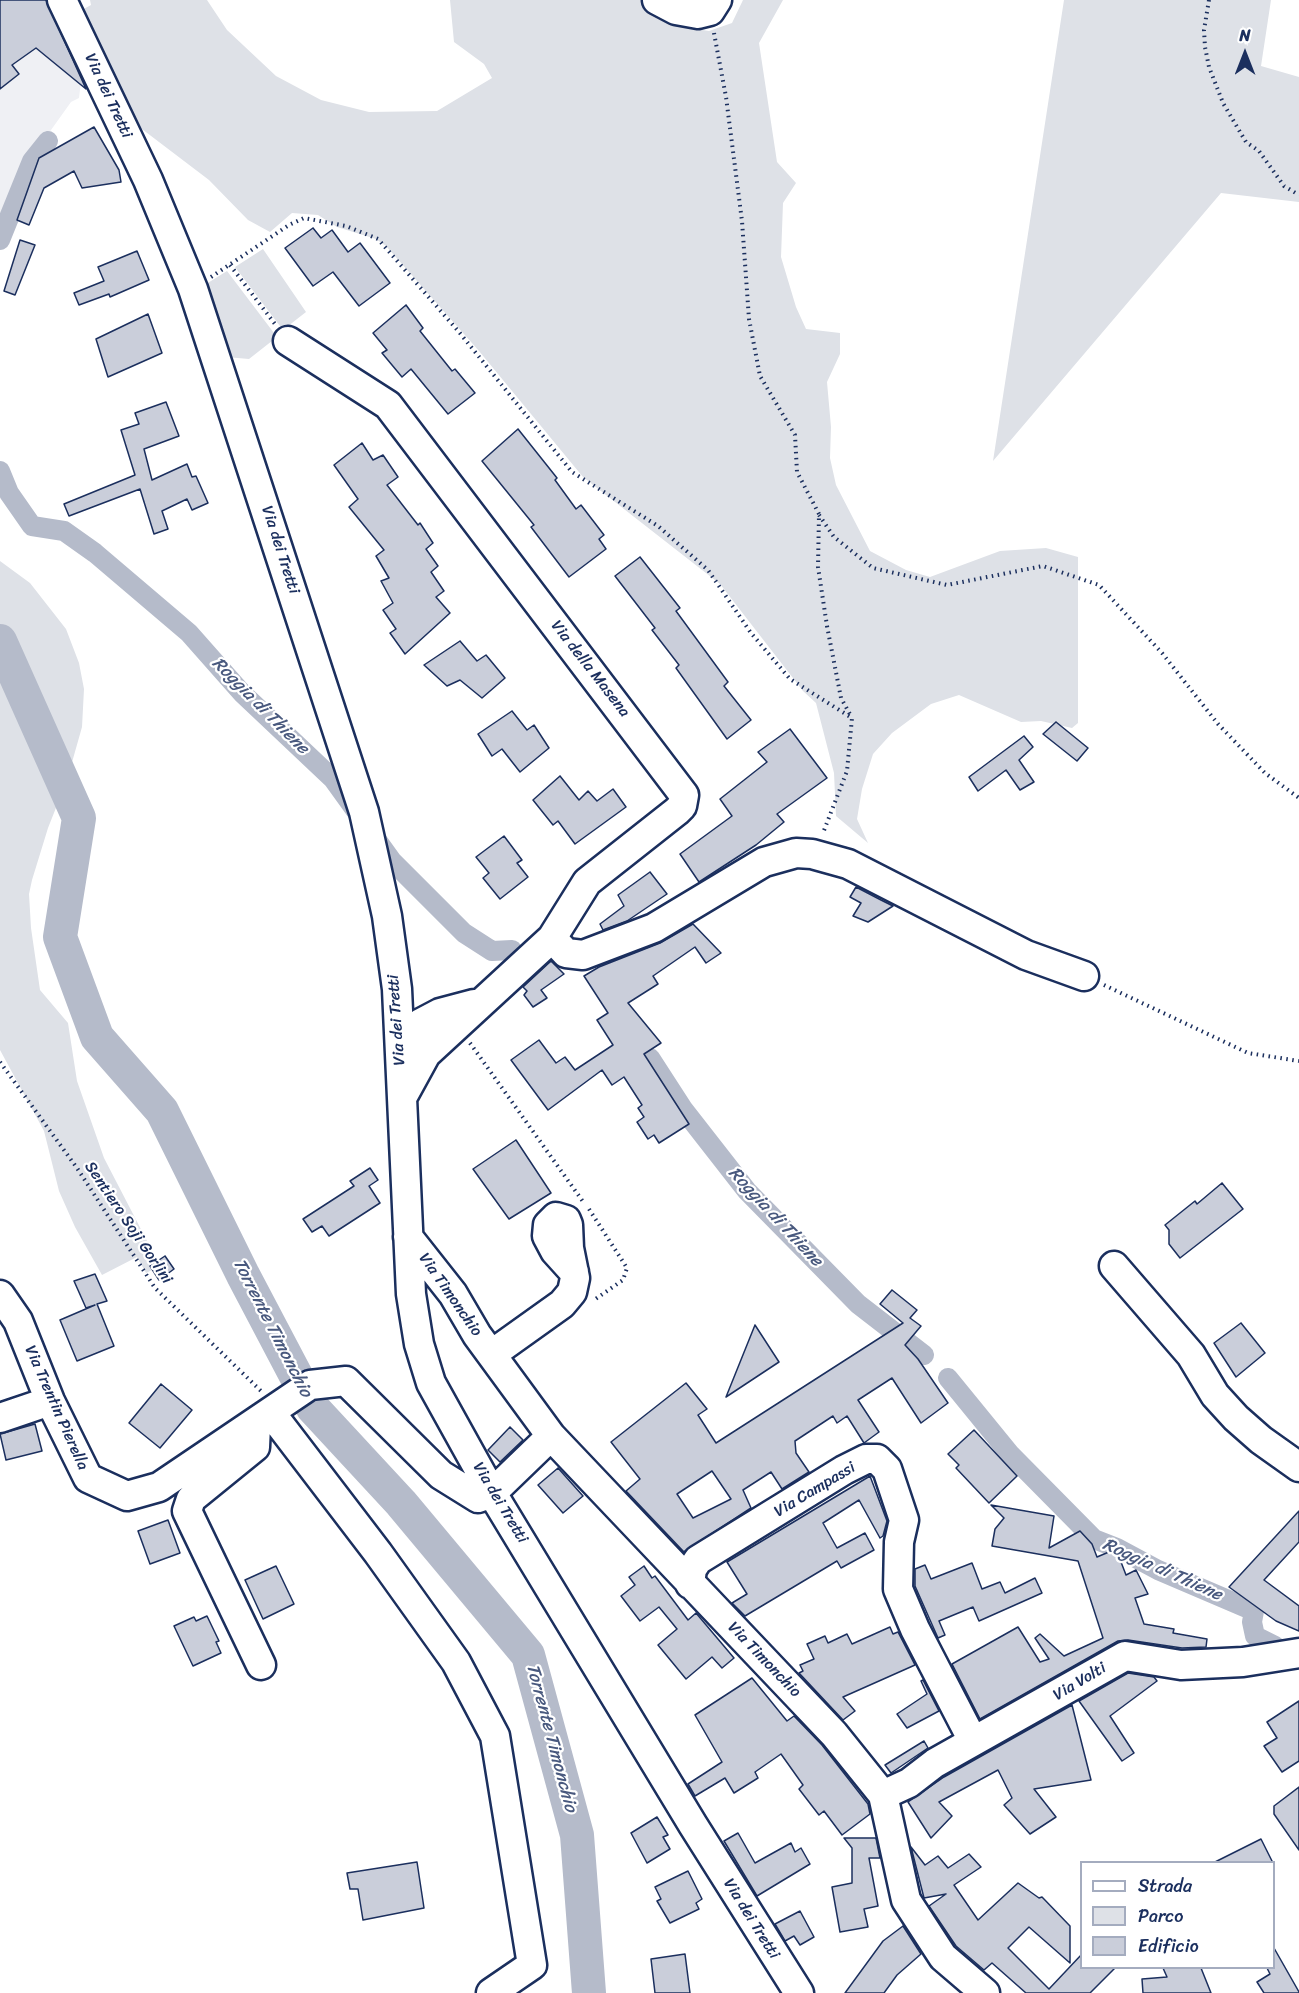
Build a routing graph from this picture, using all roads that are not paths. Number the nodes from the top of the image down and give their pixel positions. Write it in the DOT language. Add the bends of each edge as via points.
graph roads {
  1 [pos="62,0"];
  2 [pos="657,0"];
  3 [pos="714,6"];
  4 [pos="288,341"];
  5 [pos="552,938"];
  6 [pos="1084,976"];
  7 [pos="397,989"];
  8 [pos="450,1017"];
  9 [pos="400,1041"];
  10 [pos="402,1098"];
  11 [pos="408,1237"];
  12 [pos="1114,1266"];
  13 [pos="574,1272"];
  14 [pos="0,1295"];
  15 [pos="492,1354"];
  16 [pos="50,1401"];
  17 [pos="273,1412"];
  18 [pos="0,1418"];
  19 [pos="551,1437"];
  20 [pos="1299,1467"];
  21 [pos="492,1493"];
  22 [pos="690,1584"];
  23 [pos="1299,1653"];
  24 [pos="261,1665"];
  25 [pos="973,1742"];
  26 [pos="883,1795"];
  27 [pos="491,1993"];
  28 [pos="800,1993"];
  29 [pos="985,1993"];
  1 -- 7 [label="street, Via dei Tretti" via="162,211 193,289 364,812 387,916"];
  2 -- 3 [label="street" via="687,13"];
  4 -- 5 [label="street, Via della Masena" via="388,405 682,790 682,806 587,882"];
  5 -- 6 [label="street" via="566,952 583,955 654,928 764,862 796,853 812,854 848,864 1026,955"];
  5 -- 8 [label="street, Via della Masena" via="481,1000"];
  7 -- 8 [label="street" via="412,1002"];
  7 -- 9 [label="street, Via dei Tretti"];
  8 -- 9 [label="street, Via della Masena" via="429,1039"];
  8 -- 10 [label="street, Via della Masena"];
  9 -- 10 [label="street, Via dei Tretti"];
  10 -- 11 [label="street, Via dei Tretti"];
  11 -- 15 [label="street, Via Timonchio" via="453,1294"];
  11 -- 21 [label="street, Via dei Tretti" via="414,1320 428,1373"];
  12 -- 20 [label="street" via="1191,1355 1215,1395 1236,1418"];
  13 -- 15 [label="street, Via Timonchio" via="572,1292 562,1305"];
  14 -- 16 [label="street, Via Trentin Pierella" via="18,1321"];
  15 -- 19 [label="street, Via Timonchio"];
  16 -- 17 [label="street, Via Trentin Pierella" via="88,1478 127,1496 159,1487"];
  16 -- 18 [label="street"];
  17 -- 21 [label="street, Via Trentin Pierella" via="310,1385 346,1381 441,1475 478,1498"];
  17 -- 24 [label="street" via="255,1447 191,1499 187,1511"];
  17 -- 27 [label="street" via="456,1662 495,1736 532,1965"];
  19 -- 21 [label="street"];
  19 -- 22 [label="street, Via Timonchio"];
  21 -- 28 [label="street, Via dei Tretti" via="699,1835"];
  22 -- 25 [label="street, Via Campassi" via="692,1569 699,1560 844,1470 866,1459 877,1459 887,1468 904,1520 899,1542 898,1589"];
  22 -- 26 [label="street, Via Timonchio" via="834,1734"];
  23 -- 25 [label="street, Via Volti" via="1191,1665 1125,1656"];
  25 -- 26 [label="street, Via Volti"];
  26 -- 29 [label="street, Via Timonchio" via="906,1899 943,1957"];
}
